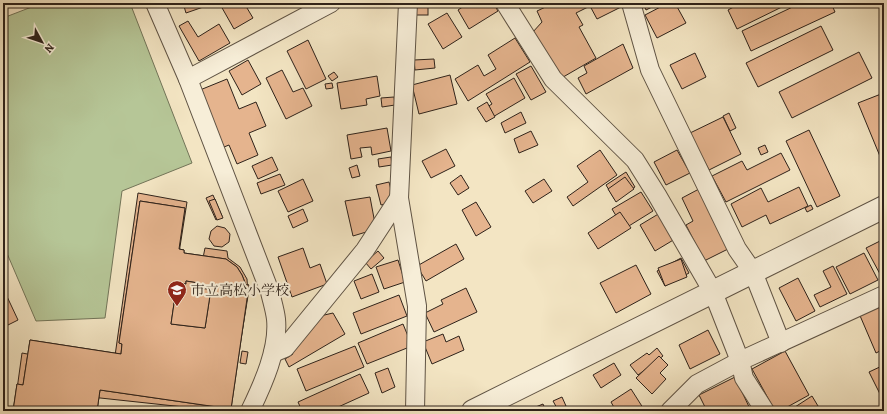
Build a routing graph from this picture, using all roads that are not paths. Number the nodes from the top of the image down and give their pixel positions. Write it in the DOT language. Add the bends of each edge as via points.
graph roads {
  1 [pos="155,3"];
  2 [pos="331,3"];
  3 [pos="408,3"];
  4 [pos="505,3"];
  5 [pos="631,3"];
  6 [pos="188,79"];
  7 [pos="398,198"];
  8 [pos="884,207"];
  9 [pos="753,272"];
  10 [pos="713,292"];
  11 [pos="884,295"];
  12 [pos="781,343"];
  13 [pos="273,353"];
  14 [pos="740,362"];
  15 [pos="250,411"];
  16 [pos="415,411"];
  17 [pos="473,411"];
  18 [pos="670,411"];
  19 [pos="765,411"];
  1 -- 6 [label="street"];
  2 -- 6 [label="street"];
  3 -- 7 [label="street"];
  4 -- 10 [label="street" via="553,79 635,160"];
  5 -- 9 [label="street" via="650,70 737,249"];
  6 -- 13 [label="street" via="270,292 276,319 276,343"];
  7 -- 13 [label="street" via="366,250 285,348"];
  7 -- 16 [label="street" via="417,306"];
  8 -- 9 [label="street"];
  9 -- 10 [label="street"];
  9 -- 12 [label="street"];
  10 -- 14 [label="street"];
  10 -- 17 [label="street"];
  11 -- 12 [label="street"];
  12 -- 14 [label="street"];
  13 -- 15 [label="street" via="263,384"];
  14 -- 18 [label="street" via="697,384"];
  14 -- 19 [label="street" via="744,378"];
}
